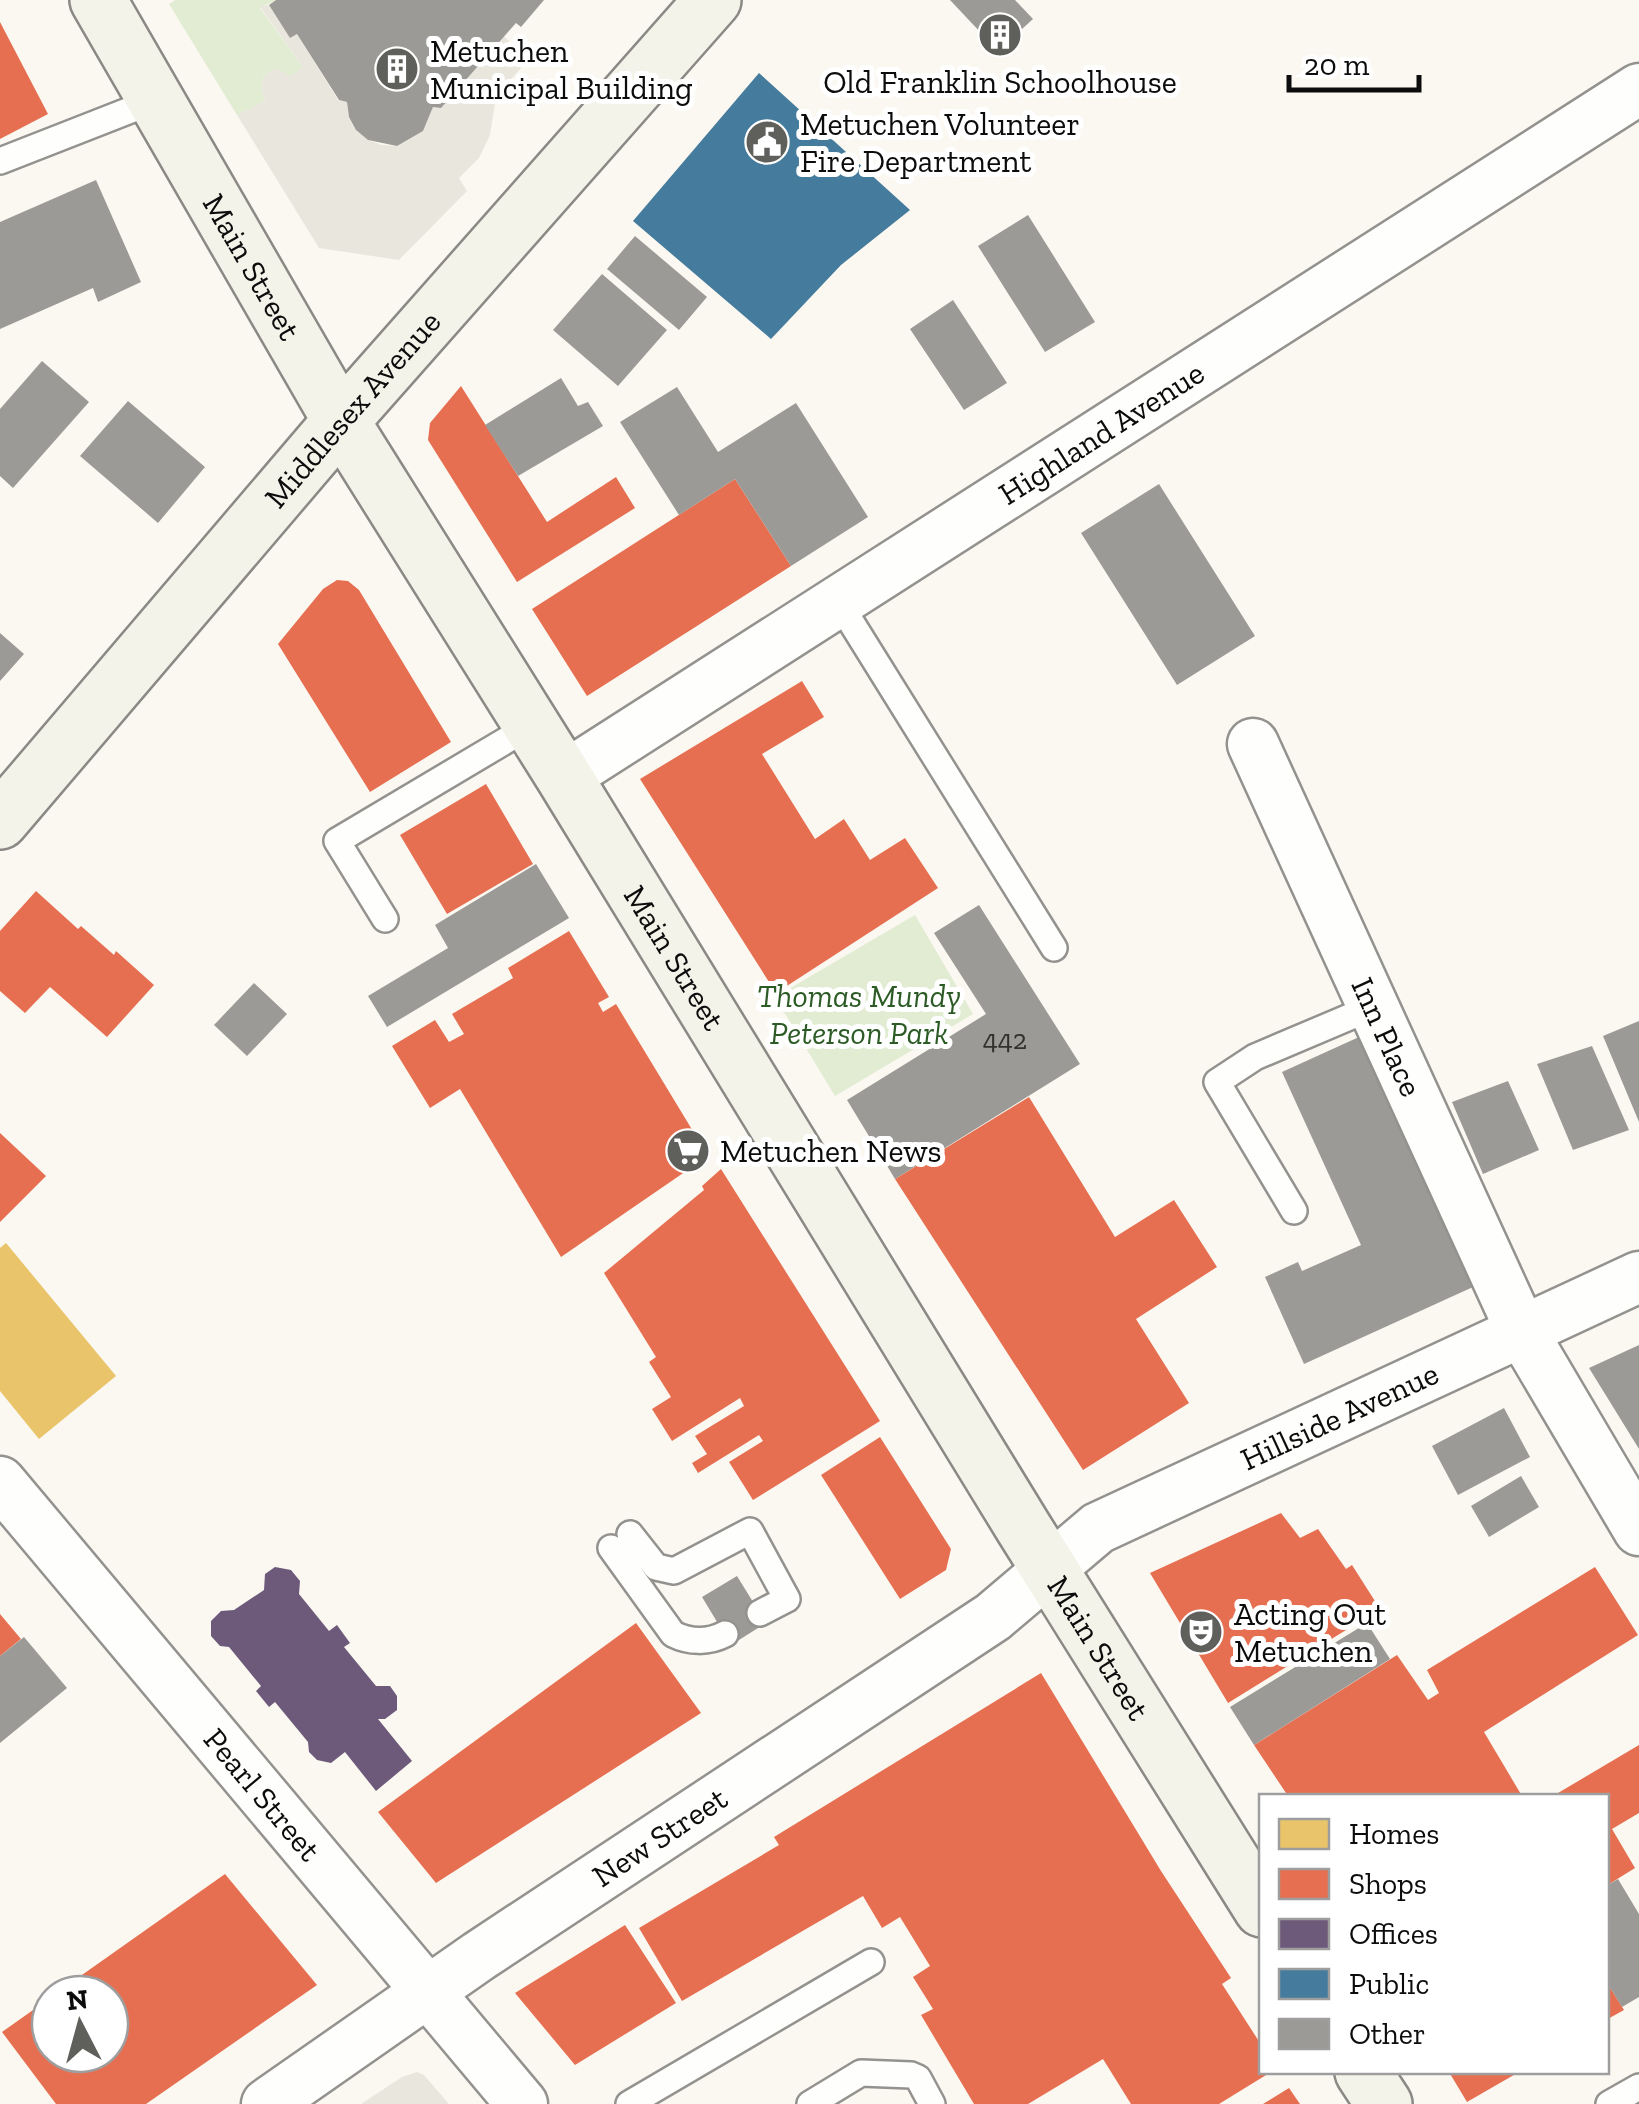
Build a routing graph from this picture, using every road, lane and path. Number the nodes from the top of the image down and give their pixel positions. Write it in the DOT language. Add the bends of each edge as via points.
graph roads {
  1 [pos="98,0"];
  2 [pos="713,0"];
  3 [pos="1639,89"];
  4 [pos="156,100"];
  5 [pos="0,161"];
  6 [pos="341,421"];
  7 [pos="838,602"];
  8 [pos="532,725"];
  9 [pos="1252,744"];
  10 [pos="564,777"];
  11 [pos="0,821"];
  12 [pos="384,919"];
  13 [pos="1054,948"];
  14 [pos="1373,1006"];
  15 [pos="1294,1211"];
  16 [pos="1639,1278"];
  17 [pos="1521,1330"];
  18 [pos="0,1482"];
  19 [pos="1639,1530"];
  20 [pos="1049,1570"];
  21 [pos="760,1613"];
  22 [pos="724,1634"];
  23 [pos="1259,1905"];
  24 [pos="871,1962"];
  25 [pos="428,1992"];
  26 [pos="1364,2074"];
  27 [pos="1639,2087"];
  28 [pos="267,2104"];
  29 [pos="522,2104"];
  30 [pos="629,2104"];
  31 [pos="810,2104"];
  32 [pos="932,2104"];
  33 [pos="1384,2104"];
  34 [pos="1609,2104"];
  1 -- 4 [label="main road, Main Street"];
  2 -- 6 [label="main road, Middlesex Avenue"];
  3 -- 7 [label="street, Highland Avenue"];
  4 -- 5 [label="lane"];
  4 -- 6 [label="main road, Main Street"];
  6 -- 8 [label="main road, Main Street"];
  6 -- 11 [label="main road, Middlesex Avenue"];
  7 -- 10 [label="street, Highland Avenue"];
  7 -- 13 [label="lane"];
  8 -- 10 [label="main road, Main Street"];
  8 -- 12 [label="lane" via="338,840"];
  9 -- 14 [label="street, Inn Place"];
  10 -- 20 [label="main road, Main Street"];
  14 -- 15 [label="lane" via="1256,1057 1218,1082"];
  14 -- 17 [label="street, Inn Place"];
  16 -- 17 [label="street, Hillside Avenue"];
  17 -- 19 [label="street, Inn Place"];
  17 -- 20 [label="street, Hillside Avenue" via="1098,1528"];
  18 -- 25 [label="street, Pearl Street"];
  20 -- 23 [label="main road, Main Street"];
  20 -- 25 [label="street, New Street" via="994,1617"];
  21 -- 22 [label="lane" via="787,1599 750,1530 674,1571 656,1567 621,1541 673,1634 701,1640"];
  24 -- 30 [label="lane"];
  25 -- 28 [label="street, New Street"];
  25 -- 29 [label="street, Pearl Street"];
  26 -- 33 [label="main road"];
  27 -- 34 [label="lane"];
  31 -- 32 [label="lane" via="861,2074 912,2075"];
}
